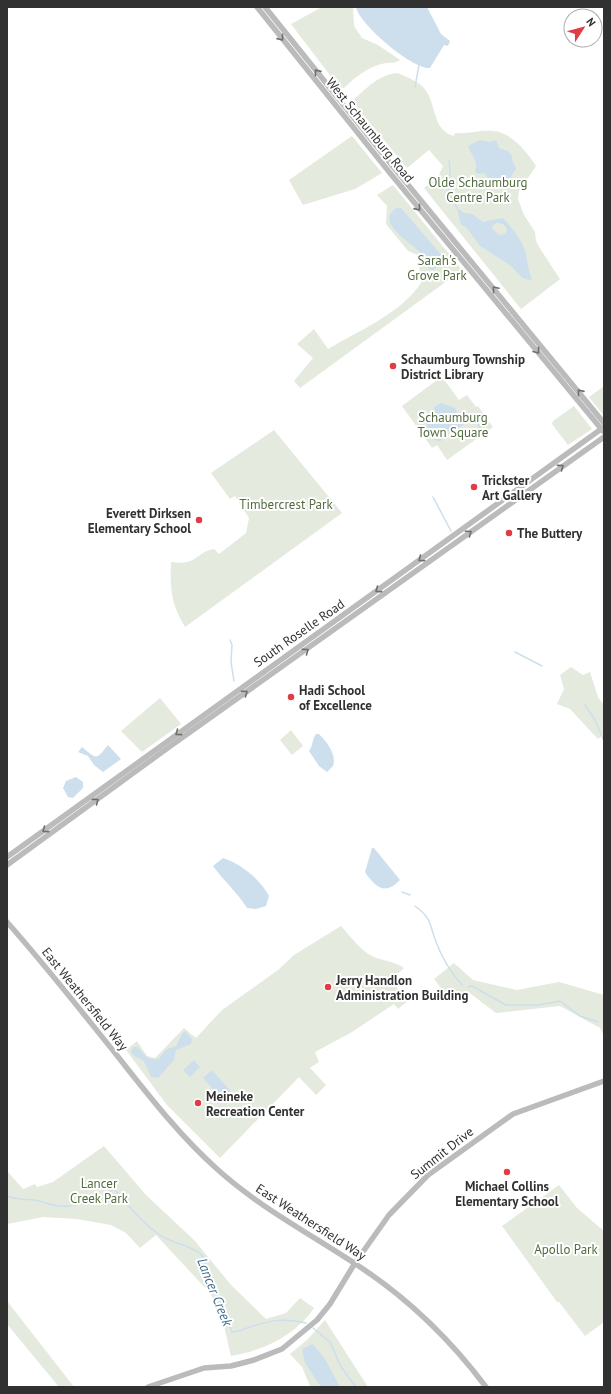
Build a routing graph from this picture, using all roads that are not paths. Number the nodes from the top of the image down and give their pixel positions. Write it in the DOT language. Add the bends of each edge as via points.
graph roads {
  1 [pos="257,7"];
  2 [pos="265,7"];
  3 [pos="604,423"];
  4 [pos="603,430"];
  5 [pos="604,436"];
  6 [pos="7,857"];
  7 [pos="7,866"];
  8 [pos="7,922"];
  9 [pos="604,1081"];
  10 [pos="355,1263"];
  11 [pos="148,1387"];
  12 [pos="486,1387"];
  1 -- 4 [label="main road, West Schaumburg Road, one-way" via="390,173"];
  3 -- 2 [label="main road, West Schaumburg Road, one-way"];
  4 -- 6 [label="main road, South Roselle Road, one-way"];
  7 -- 5 [label="main road, South Roselle Road, one-way"];
  8 -- 10 [label="main road, East Weathersfield Way" via="185,1138 259,1204"];
  9 -- 10 [label="main road, Summit Drive" via="513,1114 428,1175 389,1215"];
  10 -- 11 [label="main road, Summit Drive" via="330,1304 316,1320 282,1349 231,1366 204,1368"];
  10 -- 12 [label="main road, East Weathersfield Way" via="401,1298 438,1331"];
}
